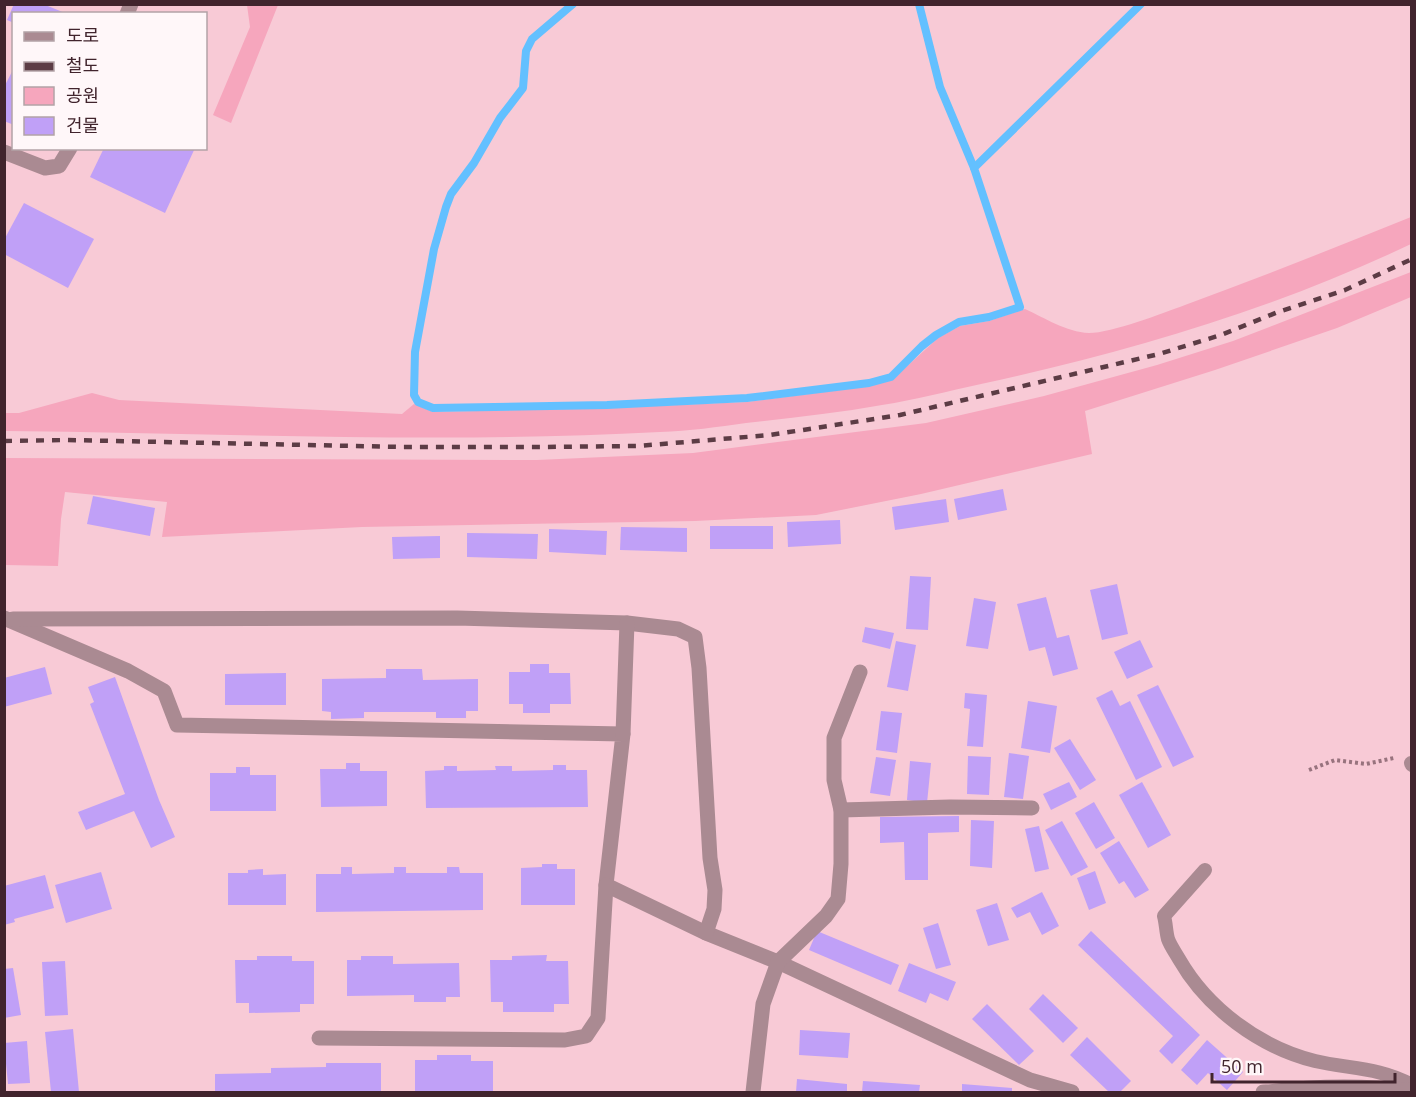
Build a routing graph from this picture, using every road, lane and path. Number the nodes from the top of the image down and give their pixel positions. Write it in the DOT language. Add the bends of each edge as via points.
graph roads {
  1 [pos="69,150"];
  2 [pos="4,152"];
  3 [pos="6,619"];
  4 [pos="627,623"];
  5 [pos="860,672"];
  6 [pos="623,734"];
  7 [pos="1411,764"];
  8 [pos="1310,770"];
  9 [pos="1032,808"];
  10 [pos="841,810"];
  11 [pos="1205,870"];
  12 [pos="606,885"];
  13 [pos="706,933"];
  14 [pos="778,962"];
  15 [pos="318,1038"];
  16 [pos="1412,1085"];
  17 [pos="1412,1090"];
  18 [pos="753,1092"];
  19 [pos="1072,1092"];
  20 [pos="1264,1092"];
  1 -- 2 [label="street" via="59,166 45,168"];
  3 -- 4 [label="street" via="457,618"];
  3 -- 6 [label="street" via="128,671 164,691 177,725"];
  4 -- 6 [label="street"];
  4 -- 13 [label="street" via="678,629 695,637 715,891"];
  5 -- 10 [label="street" via="834,738 834,780"];
  6 -- 12 [label="street"];
  7 -- 8 [label="path" via="1410,757 1365,764 1335,760"];
  9 -- 10 [label="street"];
  10 -- 14 [label="street" via="838,899 826,916"];
  11 -- 16 [label="lane" via="1164,916 1168,940 1208,999 1251,1034 1295,1056 1383,1072"];
  12 -- 13 [label="street"];
  12 -- 15 [label="street" via="598,1018 586,1036 565,1040"];
  13 -- 14 [label="street"];
  14 -- 18 [label="street" via="764,1004"];
  14 -- 19 [label="street" via="1030,1080"];
  17 -- 20 [label="lane" via="1297,1087"];
}
